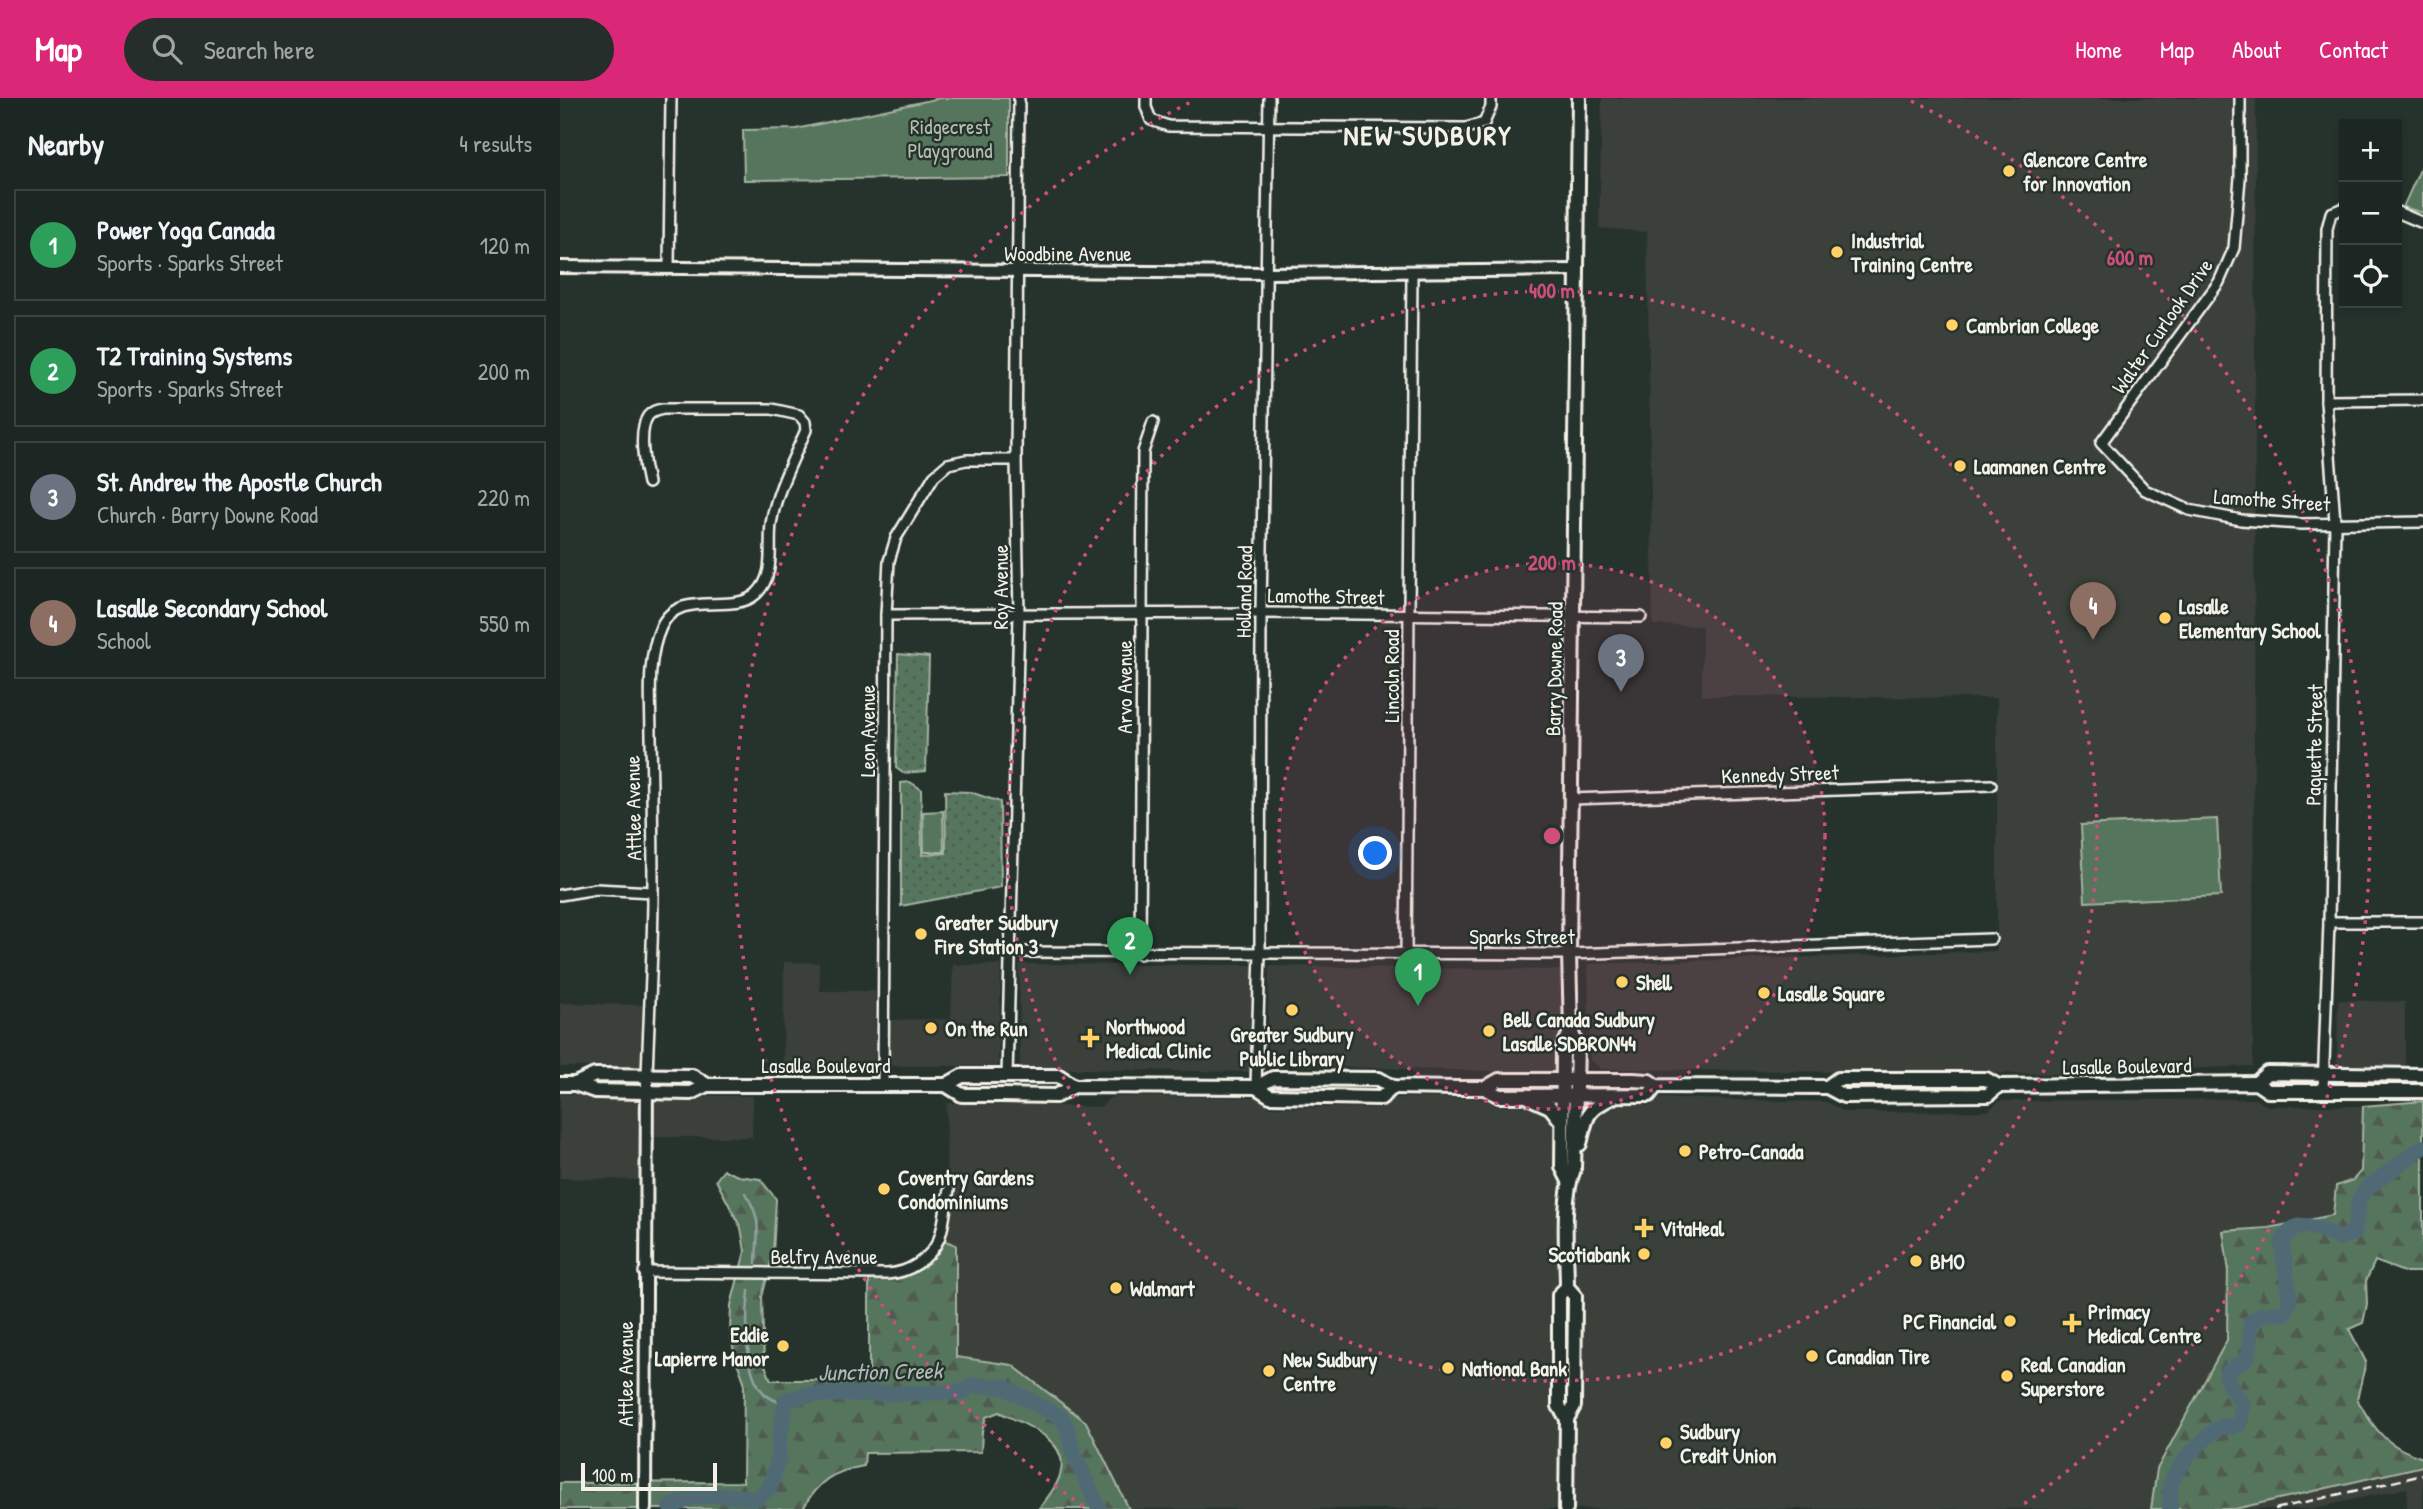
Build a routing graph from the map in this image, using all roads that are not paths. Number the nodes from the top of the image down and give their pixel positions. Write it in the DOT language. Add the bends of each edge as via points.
graph roads {
  1 [pos="671,98"];
  2 [pos="1019,98"];
  3 [pos="1146,98"];
  4 [pos="1269,98"];
  5 [pos="1491,98"];
  6 [pos="1578,98"];
  7 [pos="2240,98"];
  8 [pos="1269,125"];
  9 [pos="2339,210"];
  10 [pos="2402,214"];
  11 [pos="2423,223"];
  12 [pos="560,267"];
  13 [pos="668,268"];
  14 [pos="1575,270"];
  15 [pos="1019,272"];
  16 [pos="1412,272"];
  17 [pos="1268,273"];
  18 [pos="2423,400"];
  19 [pos="2326,401"];
  20 [pos="1153,422"];
  21 [pos="2101,443"];
  22 [pos="1016,460"];
  23 [pos="648,483"];
  24 [pos="2335,522"];
  25 [pos="2423,522"];
  26 [pos="1261,613"];
  27 [pos="886,614"];
  28 [pos="1142,614"];
  29 [pos="1409,614"];
  30 [pos="1018,615"];
  31 [pos="1574,617"];
  32 [pos="1641,617"];
  33 [pos="1991,785"];
  34 [pos="1571,799"];
  35 [pos="653,892"];
  36 [pos="560,895"];
  37 [pos="2329,922"];
  38 [pos="2423,922"];
  39 [pos="1991,939"];
  40 [pos="1012,952"];
  41 [pos="1260,952"];
  42 [pos="1140,954"];
  43 [pos="1406,954"];
  44 [pos="1569,954"];
  45 [pos="1571,1030"];
  46 [pos="2324,1073"];
  47 [pos="2423,1075"];
  48 [pos="647,1076"];
  49 [pos="1007,1076"];
  50 [pos="1562,1080"];
  51 [pos="1576,1080"];
  52 [pos="2256,1083"];
  53 [pos="560,1084"];
  54 [pos="575,1084"];
  55 [pos="883,1084"];
  56 [pos="707,1085"];
  57 [pos="946,1085"];
  58 [pos="1074,1086"];
  59 [pos="1656,1086"];
  60 [pos="1255,1087"];
  61 [pos="1393,1087"];
  62 [pos="1485,1088"];
  63 [pos="2323,1091"];
  64 [pos="2423,1091"];
  65 [pos="646,1092"];
  66 [pos="1562,1095"];
  67 [pos="1576,1095"];
  68 [pos="1619,1095"];
  69 [pos="1523,1096"];
  70 [pos="1562,1122"];
  71 [pos="1574,1161"];
  72 [pos="1569,1181"];
  73 [pos="949,1190"];
  74 [pos="644,1272"];
  75 [pos="645,1509"];
  76 [pos="1566,1509"];
  1 -- 13 [label="street"];
  2 -- 15 [label="street, Roy Avenue"];
  3 -- 8 [label="street" via="1151,120 1168,126"];
  4 -- 8 [label="street, Holland Road"];
  5 -- 8 [label="street" via="1484,124 1466,128"];
  6 -- 14 [label="main road, Barry Downe Road"];
  7 -- 21 [label="street, Walter Curlook Drive" via="2234,248 2219,282"];
  8 -- 17 [label="street, Holland Road"];
  9 -- 19 [label="street, Paquette Street" via="2331,213 2327,229"];
  10 -- 11 [label="street"];
  12 -- 13 [label="street, Woodbine Avenue"];
  13 -- 15 [label="street, Woodbine Avenue"];
  14 -- 16 [label="street, Woodbine Avenue"];
  14 -- 31 [label="main road, Barry Downe Road"];
  15 -- 17 [label="street, Woodbine Avenue"];
  15 -- 22 [label="street, Roy Avenue"];
  16 -- 17 [label="street, Woodbine Avenue"];
  16 -- 29 [label="street, Lincoln Road"];
  17 -- 26 [label="street, Holland Road"];
  18 -- 19 [label="street"];
  19 -- 24 [label="street, Paquette Street"];
  20 -- 28 [label="street, Arvo Avenue" via="1143,452"];
  21 -- 24 [label="street, Lamothe Street" via="2145,490 2189,510 2241,520"];
  22 -- 27 [label="street, Leon Avenue" via="966,460 948,464 934,476 896,538 889,561"];
  22 -- 30 [label="street, Roy Avenue"];
  23 -- 35 [label="street, Attlee Avenue" via="644,434 653,411 772,409 799,415 805,422 806,430 776,499 765,583 754,596 738,602 679,609 663,623 655,640 651,679"];
  24 -- 25 [label="street, Lamothe Street"];
  24 -- 37 [label="street, Paquette Street"];
  26 -- 28 [label="street, Lamothe Street"];
  26 -- 29 [label="street, Lamothe Street"];
  26 -- 41 [label="street, Holland Road"];
  27 -- 30 [label="street, Lamothe Street"];
  27 -- 55 [label="street, Leon Avenue"];
  28 -- 30 [label="street, Lamothe Street"];
  28 -- 42 [label="street, Arvo Avenue"];
  29 -- 31 [label="street, Lamothe Street"];
  29 -- 43 [label="street, Lincoln Road"];
  30 -- 40 [label="street, Roy Avenue"];
  31 -- 32 [label="street, Lamothe Street"];
  31 -- 34 [label="main road, Barry Downe Road"];
  33 -- 34 [label="street, Kennedy Street"];
  34 -- 44 [label="main road, Barry Downe Road"];
  35 -- 36 [label="street" via="596,889"];
  35 -- 48 [label="street, Attlee Avenue"];
  37 -- 38 [label="street"];
  37 -- 46 [label="street, Paquette Street"];
  39 -- 44 [label="street, Sparks Street"];
  40 -- 42 [label="street, Sparks Street"];
  40 -- 49 [label="street, Roy Avenue"];
  41 -- 42 [label="street, Sparks Street"];
  41 -- 43 [label="street, Sparks Street"];
  41 -- 60 [label="street, Holland Road"];
  43 -- 44 [label="street, Sparks Street"];
  44 -- 45 [label="main road, Barry Downe Road"];
  45 -- 50 [label="main road, Barry Downe Road" via="1563,1048"];
  45 -- 51 [label="main road, Barry Downe Road" via="1577,1047"];
  46 -- 47 [label="main road, Lasalle Boulevard"];
  46 -- 52 [label="main road, Lasalle Boulevard" via="2267,1073"];
  46 -- 63 [label="street, Paquette Street"];
  48 -- 54 [label="main road, Lasalle Boulevard" via="595,1075"];
  48 -- 56 [label="main road, Lasalle Boulevard" via="692,1076"];
  48 -- 65 [label="street, Attlee Avenue"];
  49 -- 57 [label="main road, Lasalle Boulevard" via="962,1076"];
  49 -- 58 [label="main road, Lasalle Boulevard" via="1059,1076"];
  50 -- 51 [label="main road, Lasalle Boulevard"];
  50 -- 62 [label="main road, Lasalle Boulevard" via="1499,1080"];
  50 -- 66 [label="main road, Barry Downe Road"];
  51 -- 59 [label="main road, Lasalle Boulevard" via="1649,1080"];
  51 -- 67 [label="main road, Barry Downe Road"];
  52 -- 59 [label="main road, Lasalle Boulevard" via="1998,1086 1986,1079 1838,1079 1827,1087"];
  52 -- 63 [label="main road, Lasalle Boulevard" via="2268,1091"];
  53 -- 54 [label="main road, Lasalle Boulevard"];
  54 -- 65 [label="main road, Lasalle Boulevard" via="594,1091"];
  55 -- 56 [label="main road, Lasalle Boulevard"];
  55 -- 57 [label="main road, Lasalle Boulevard"];
  56 -- 65 [label="main road, Lasalle Boulevard" via="691,1093"];
  57 -- 58 [label="main road, Lasalle Boulevard" via="962,1095 1056,1096"];
  58 -- 60 [label="main road, Lasalle Boulevard"];
  59 -- 68 [label="main road, Lasalle Boulevard" via="1649,1095"];
  60 -- 61 [label="main road, Lasalle Boulevard" via="1282,1078 1380,1079"];
  60 -- 61 [label="main road, Lasalle Boulevard" via="1270,1096 1372,1097 1381,1097"];
  61 -- 62 [label="main road, Lasalle Boulevard"];
  62 -- 69 [label="main road, Lasalle Boulevard" via="1499,1096"];
  63 -- 64 [label="main road, Lasalle Boulevard"];
  65 -- 74 [label="street, Attlee Avenue"];
  66 -- 67 [label="main road, Lasalle Boulevard"];
  66 -- 69 [label="main road, Lasalle Boulevard"];
  66 -- 70 [label="main road, Barry Downe Road"];
  67 -- 68 [label="main road, Lasalle Boulevard"];
  67 -- 71 [label="main road, Barry Downe Road"];
  68 -- 71 [label="main road" via="1599,1103 1588,1114"];
  69 -- 70 [label="main road" via="1544,1102"];
  70 -- 72 [label="main road, Barry Downe Road" via="1562,1167"];
  71 -- 72 [label="main road, Barry Downe Road"];
  72 -- 76 [label="main road, Barry Downe Road" via="1567,1287 1559,1295 1559,1406 1567,1419"];
  73 -- 74 [label="street, Belfry Avenue" via="939,1238 925,1257 906,1271"];
  74 -- 75 [label="street, Attlee Avenue"];
}
